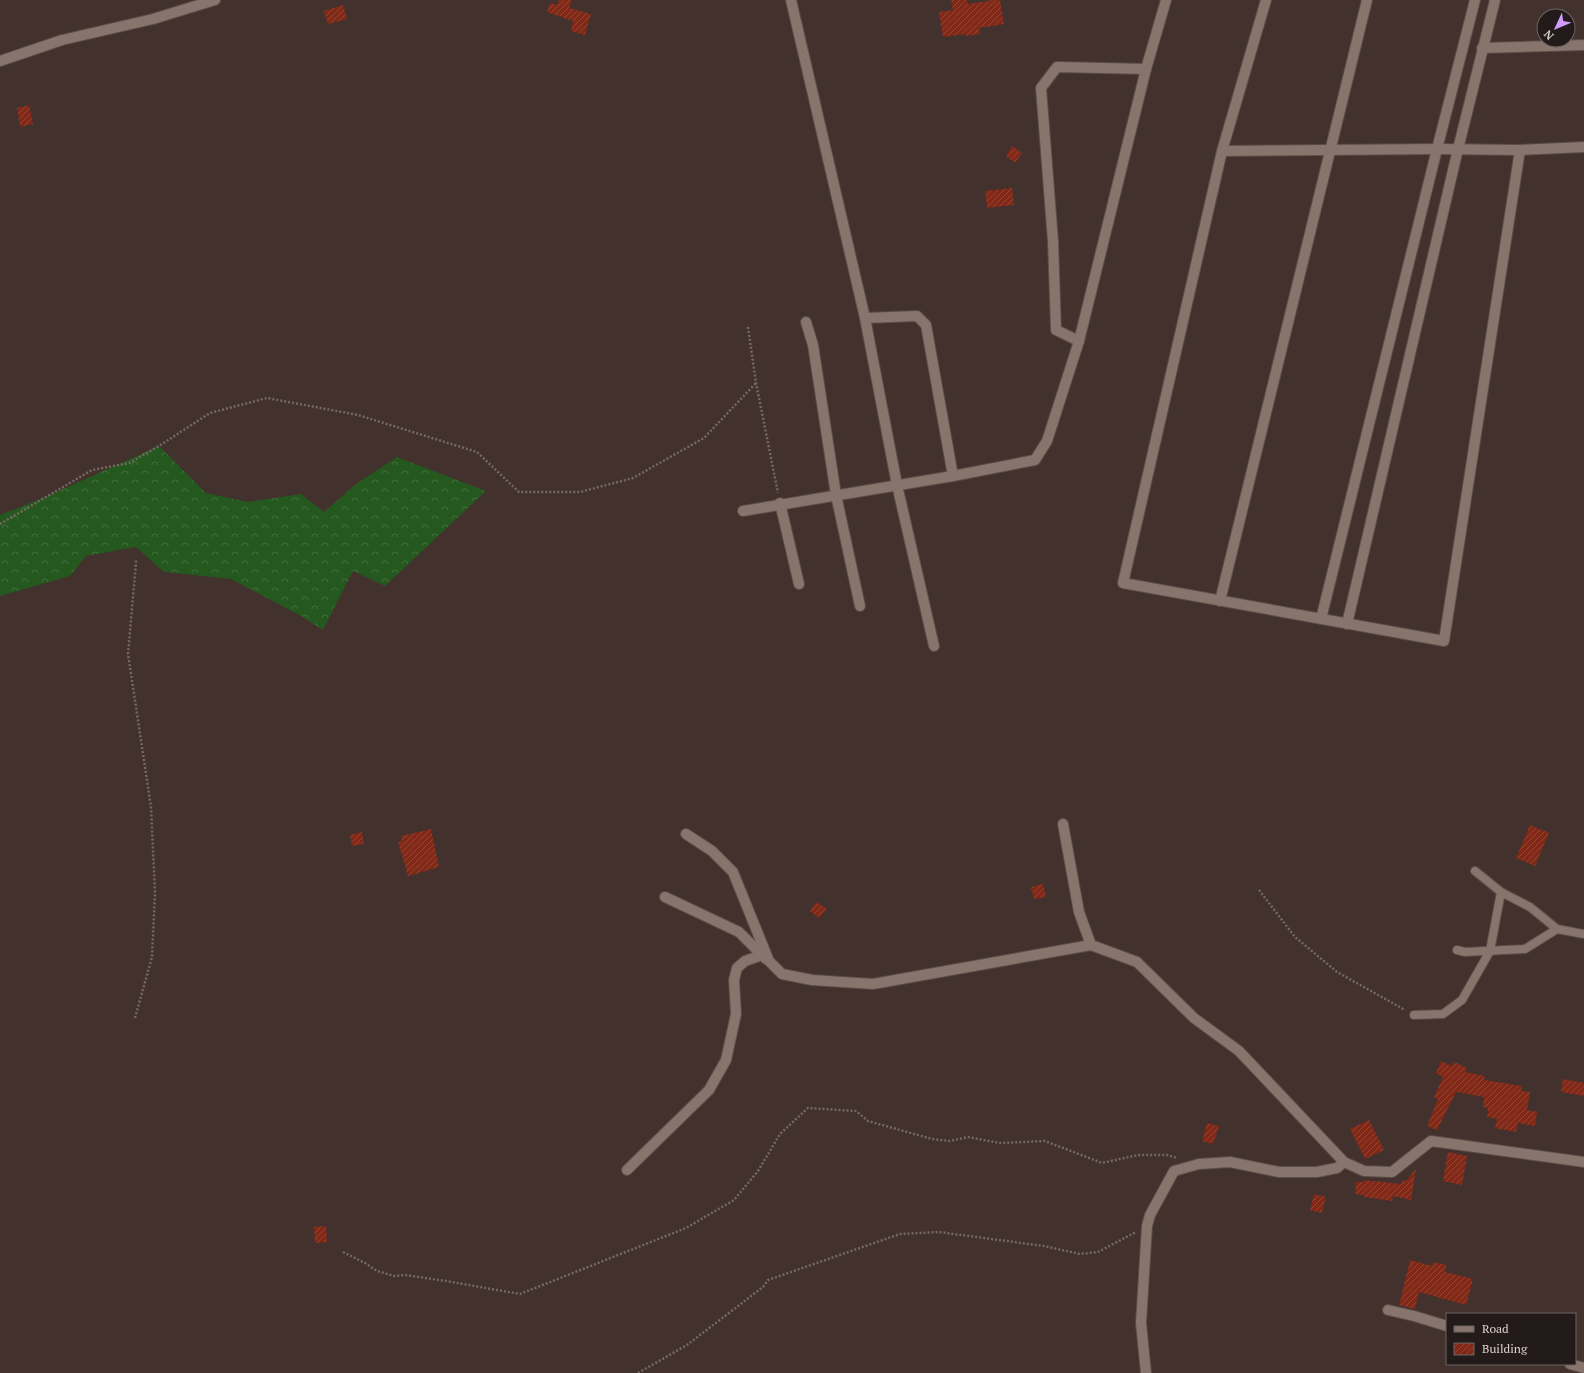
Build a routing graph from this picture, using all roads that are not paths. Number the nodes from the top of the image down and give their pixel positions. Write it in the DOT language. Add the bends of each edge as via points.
graph roads {
  1 [pos="215,0"];
  2 [pos="791,0"];
  3 [pos="1166,0"];
  4 [pos="1266,0"];
  5 [pos="1368,0"];
  6 [pos="1476,0"];
  7 [pos="1496,0"];
  8 [pos="1584,44"];
  9 [pos="1482,48"];
  10 [pos="0,61"];
  11 [pos="1146,69"];
  12 [pos="1584,147"];
  13 [pos="1437,149"];
  14 [pos="1458,149"];
  15 [pos="1330,150"];
  16 [pos="1520,150"];
  17 [pos="1222,151"];
  18 [pos="864,318"];
  19 [pos="806,322"];
  20 [pos="1079,341"];
  21 [pos="954,476"];
  22 [pos="897,485"];
  23 [pos="836,495"];
  24 [pos="780,503"];
  25 [pos="743,511"];
  26 [pos="799,584"];
  27 [pos="1220,601"];
  28 [pos="860,606"];
  29 [pos="1321,619"];
  30 [pos="1347,624"];
  31 [pos="934,646"];
  32 [pos="1063,824"];
  33 [pos="686,834"];
  34 [pos="1475,870"];
  35 [pos="1501,892"];
  36 [pos="665,897"];
  37 [pos="1557,929"];
  38 [pos="1584,934"];
  39 [pos="1091,945"];
  40 [pos="1457,950"];
  41 [pos="1490,951"];
  42 [pos="766,958"];
  43 [pos="1414,1015"];
  44 [pos="1344,1162"];
  45 [pos="1584,1162"];
  46 [pos="627,1170"];
  47 [pos="1388,1310"];
  48 [pos="1446,1326"];
  49 [pos="1574,1365"];
  50 [pos="1584,1368"];
  51 [pos="1146,1373"];
  1 -- 10 [label="street" via="153,19 62,40"];
  2 -- 18 [label="street"];
  3 -- 11 [label="street"];
  4 -- 17 [label="street"];
  5 -- 15 [label="street"];
  6 -- 13 [label="street"];
  7 -- 9 [label="street"];
  8 -- 9 [label="street"];
  9 -- 14 [label="street"];
  11 -- 20 [label="street"];
  11 -- 20 [label="street" via="1057,67 1041,88 1053,241 1056,330"];
  12 -- 16 [label="street"];
  13 -- 14 [label="street"];
  13 -- 15 [label="street"];
  13 -- 29 [label="street"];
  14 -- 16 [label="street"];
  14 -- 30 [label="street"];
  15 -- 17 [label="street"];
  15 -- 27 [label="street"];
  16 -- 30 [label="street" via="1444,642"];
  17 -- 27 [label="street" via="1123,583"];
  18 -- 21 [label="street" via="917,316 926,325"];
  18 -- 22 [label="street"];
  19 -- 23 [label="street" via="813,345"];
  20 -- 21 [label="street" via="1047,441 1034,460"];
  21 -- 22 [label="street"];
  22 -- 23 [label="street"];
  22 -- 31 [label="street"];
  23 -- 24 [label="street"];
  23 -- 28 [label="street"];
  24 -- 25 [label="street"];
  24 -- 26 [label="street"];
  27 -- 29 [label="street"];
  29 -- 30 [label="street"];
  32 -- 39 [label="street" via="1079,912"];
  33 -- 42 [label="street" via="712,851 733,872"];
  34 -- 35 [label="lane"];
  35 -- 37 [label="lane" via="1530,907"];
  35 -- 41 [label="lane"];
  36 -- 42 [label="street" via="739,932"];
  37 -- 38 [label="lane"];
  37 -- 41 [label="lane" via="1525,949"];
  39 -- 42 [label="street" via="873,984 812,980 782,974"];
  39 -- 44 [label="street" via="1137,962 1194,1018 1238,1051"];
  40 -- 41 [label="lane"];
  41 -- 43 [label="lane" via="1462,1000 1443,1014"];
  42 -- 46 [label="street" via="745,961 737,968 734,980 736,1014 726,1060 709,1090"];
  44 -- 45 [label="street" via="1364,1171 1392,1172 1431,1141"];
  44 -- 51 [label="street" via="1337,1168 1316,1172 1279,1172 1230,1162 1199,1164 1174,1171 1150,1215 1147,1226 1141,1323"];
  47 -- 48 [label="street"];
  49 -- 50 [label="street"];
}
